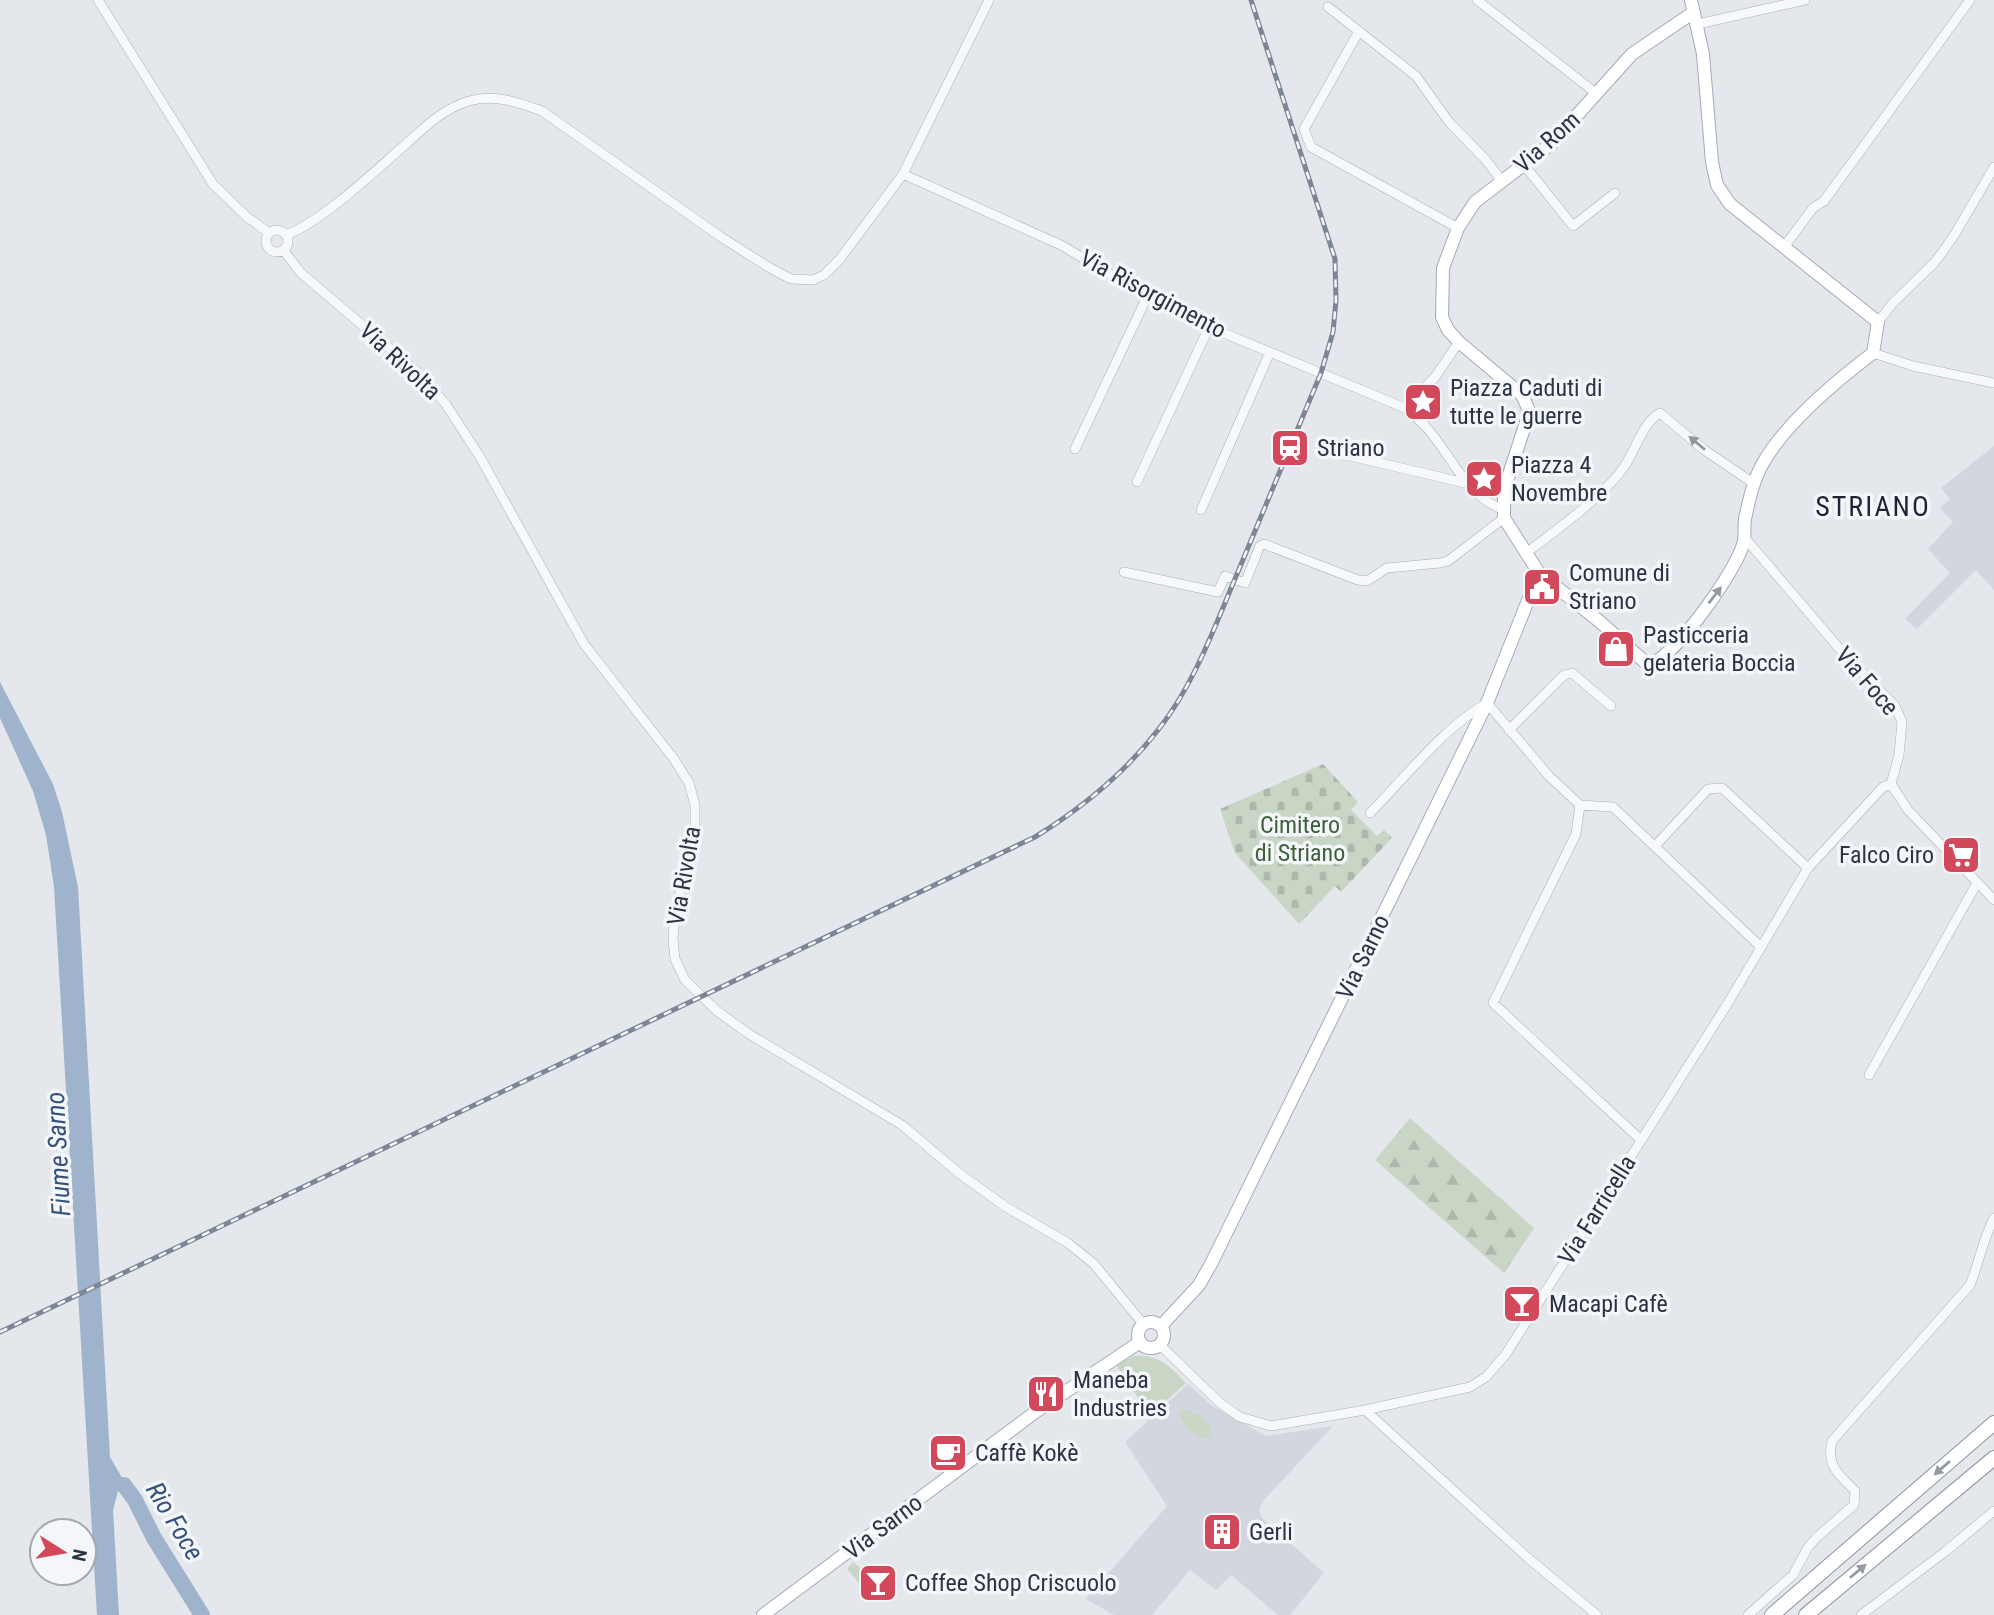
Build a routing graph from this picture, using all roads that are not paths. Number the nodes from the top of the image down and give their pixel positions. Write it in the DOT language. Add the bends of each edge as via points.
graph roads {
  1 [pos="98,0"];
  2 [pos="989,0"];
  3 [pos="1477,0"];
  4 [pos="1805,0"];
  5 [pos="1970,0"];
  6 [pos="1328,7"];
  7 [pos="1694,12"];
  8 [pos="1359,31"];
  9 [pos="1597,94"];
  10 [pos="1525,166"];
  11 [pos="1994,167"];
  12 [pos="903,174"];
  13 [pos="1502,181"];
  14 [pos="1615,192"];
  15 [pos="1458,228"];
  16 [pos="269,233"];
  17 [pos="286,235"];
  18 [pos="1784,247"];
  19 [pos="284,251"];
  20 [pos="1147,297"];
  21 [pos="1878,322"];
  22 [pos="1209,327"];
  23 [pos="1459,342"];
  24 [pos="1270,352"];
  25 [pos="1873,353"];
  26 [pos="1994,383"];
  27 [pos="1405,408"];
  28 [pos="1075,449"];
  29 [pos="1325,450"];
  30 [pos="1137,482"];
  31 [pos="1465,483"];
  32 [pos="1753,483"];
  33 [pos="1200,510"];
  34 [pos="1504,514"];
  35 [pos="1745,538"];
  36 [pos="1526,554"];
  37 [pos="1124,572"];
  38 [pos="1539,573"];
  39 [pos="1487,704"];
  40 [pos="1611,706"];
  41 [pos="1509,730"];
  42 [pos="1891,784"];
  43 [pos="1580,805"];
  44 [pos="1370,813"];
  45 [pos="1655,846"];
  46 [pos="1808,868"];
  47 [pos="1977,883"];
  48 [pos="1994,900"];
  49 [pos="1760,946"];
  50 [pos="1869,1075"];
  51 [pos="1641,1140"];
  52 [pos="1994,1218"];
  53 [pos="1144,1325"];
  54 [pos="1161,1326"];
  55 [pos="1140,1342"];
  56 [pos="1160,1345"];
  57 [pos="1365,1410"];
  58 [pos="1994,1423"];
  59 [pos="1994,1458"];
  60 [pos="1994,1511"];
  61 [pos="763,1615"];
  62 [pos="1597,1615"];
  63 [pos="1748,1615"];
  64 [pos="1772,1615"];
  65 [pos="1806,1615"];
  66 [pos="1861,1615"];
  1 -- 16 [label="street" via="214,184"];
  2 -- 12 [label="street"];
  3 -- 9 [label="street"];
  4 -- 7 [label="street"];
  5 -- 18 [label="street" via="1824,201 1813,208"];
  6 -- 8 [label="street"];
  7 -- 9 [label="main road, Via Rom" via="1632,54"];
  7 -- 18 [label="main road" via="1717,185 1730,204"];
  8 -- 13 [label="street" via="1416,76 1449,122"];
  8 -- 15 [label="street" via="1304,129 1311,147"];
  9 -- 10 [label="main road, Via Rom"];
  10 -- 13 [label="main road, Via Rom"];
  10 -- 14 [label="street" via="1573,226"];
  11 -- 21 [label="street" via="1944,250"];
  12 -- 17 [label="street" via="832,268 802,281 782,275 721,237 542,111 514,100 485,99 444,113 312,221"];
  12 -- 20 [label="street, Via Risorgimento" via="1063,246"];
  13 -- 15 [label="main road, Via Rom" via="1475,202"];
  15 -- 23 [label="main road, Via Rom" via="1443,268 1441,298 1442,317"];
  16 -- 17 [label="street" via="279,230"];
  16 -- 19 [label="street" via="265,243 269,250"];
  17 -- 19 [label="street"];
  18 -- 21 [label="main road"];
  19 -- 53 [label="street, Via Rivolta" via="301,273 416,371 444,403 480,457 584,645 689,783 695,827 673,939 685,980 749,1034 902,1125 1006,1208 1068,1243 1094,1264"];
  20 -- 22 [label="street, Via Risorgimento"];
  20 -- 28 [label="street"];
  21 -- 25 [label="main road"];
  22 -- 24 [label="street, Via Risorgimento"];
  22 -- 30 [label="street"];
  23 -- 27 [label="street" via="1435,377"];
  23 -- 34 [label="main road, Via Rom" via="1522,395 1528,408 1504,490"];
  24 -- 27 [label="street, Via Risorgimento"];
  24 -- 33 [label="street"];
  25 -- 26 [label="street"];
  25 -- 32 [label="main road" via="1797,421 1764,461"];
  27 -- 31 [label="street, Via Risorgimento" via="1426,427"];
  29 -- 31 [label="street"];
  31 -- 34 [label="street, Via Risorgimento"];
  32 -- 35 [label="main road"];
  32 -- 36 [label="street, one-way" via="1656,414 1611,482"];
  34 -- 36 [label="main road, Via Risorgimento"];
  34 -- 37 [label="street" via="1448,561 1387,568 1367,581 1264,544 1245,583 1225,576 1218,592"];
  38 -- 35 [label="main road, Via Risorgimento, one-way" via="1652,664 1664,657 1720,589"];
  35 -- 42 [label="street, Via Foce" via="1895,706 1902,722"];
  36 -- 38 [label="main road, Via Risorgimento"];
  38 -- 39 [label="main road, Via Sarno"];
  39 -- 41 [label="street"];
  39 -- 44 [label="street" via="1452,729"];
  39 -- 54 [label="main road, Via Sarno" via="1211,1264 1199,1285"];
  40 -- 41 [label="street" via="1572,673 1564,675"];
  41 -- 43 [label="street"];
  42 -- 46 [label="street, Via Farricella" via="1883,786"];
  42 -- 47 [label="street" via="1908,810"];
  43 -- 45 [label="street" via="1613,807"];
  43 -- 51 [label="street" via="1576,834 1493,1003"];
  45 -- 46 [label="street" via="1708,789 1722,788"];
  45 -- 49 [label="street"];
  46 -- 49 [label="street, Via Farricella"];
  47 -- 48 [label="street"];
  47 -- 50 [label="street"];
  49 -- 51 [label="street, Via Farricella"];
  51 -- 57 [label="street, Via Farricella" via="1506,1354 1486,1377 1470,1387"];
  52 -- 63 [label="street" via="1970,1285 1832,1441 1830,1462 1855,1491 1854,1505 1817,1537 1793,1574"];
  53 -- 54 [label="main road" via="1154,1322"];
  53 -- 55 [label="main road" via="1138,1335"];
  54 -- 56 [label="main road"];
  55 -- 56 [label="main road" via="1150,1348"];
  55 -- 61 [label="main road, Via Sarno" via="1034,1413"];
  56 -- 57 [label="street, Via Farricella" via="1240,1417 1271,1426"];
  57 -- 62 [label="street"];
  58 -- 64 [label="highway, one-way"];
  65 -- 59 [label="highway, one-way"];
  60 -- 66 [label="street"];
}
